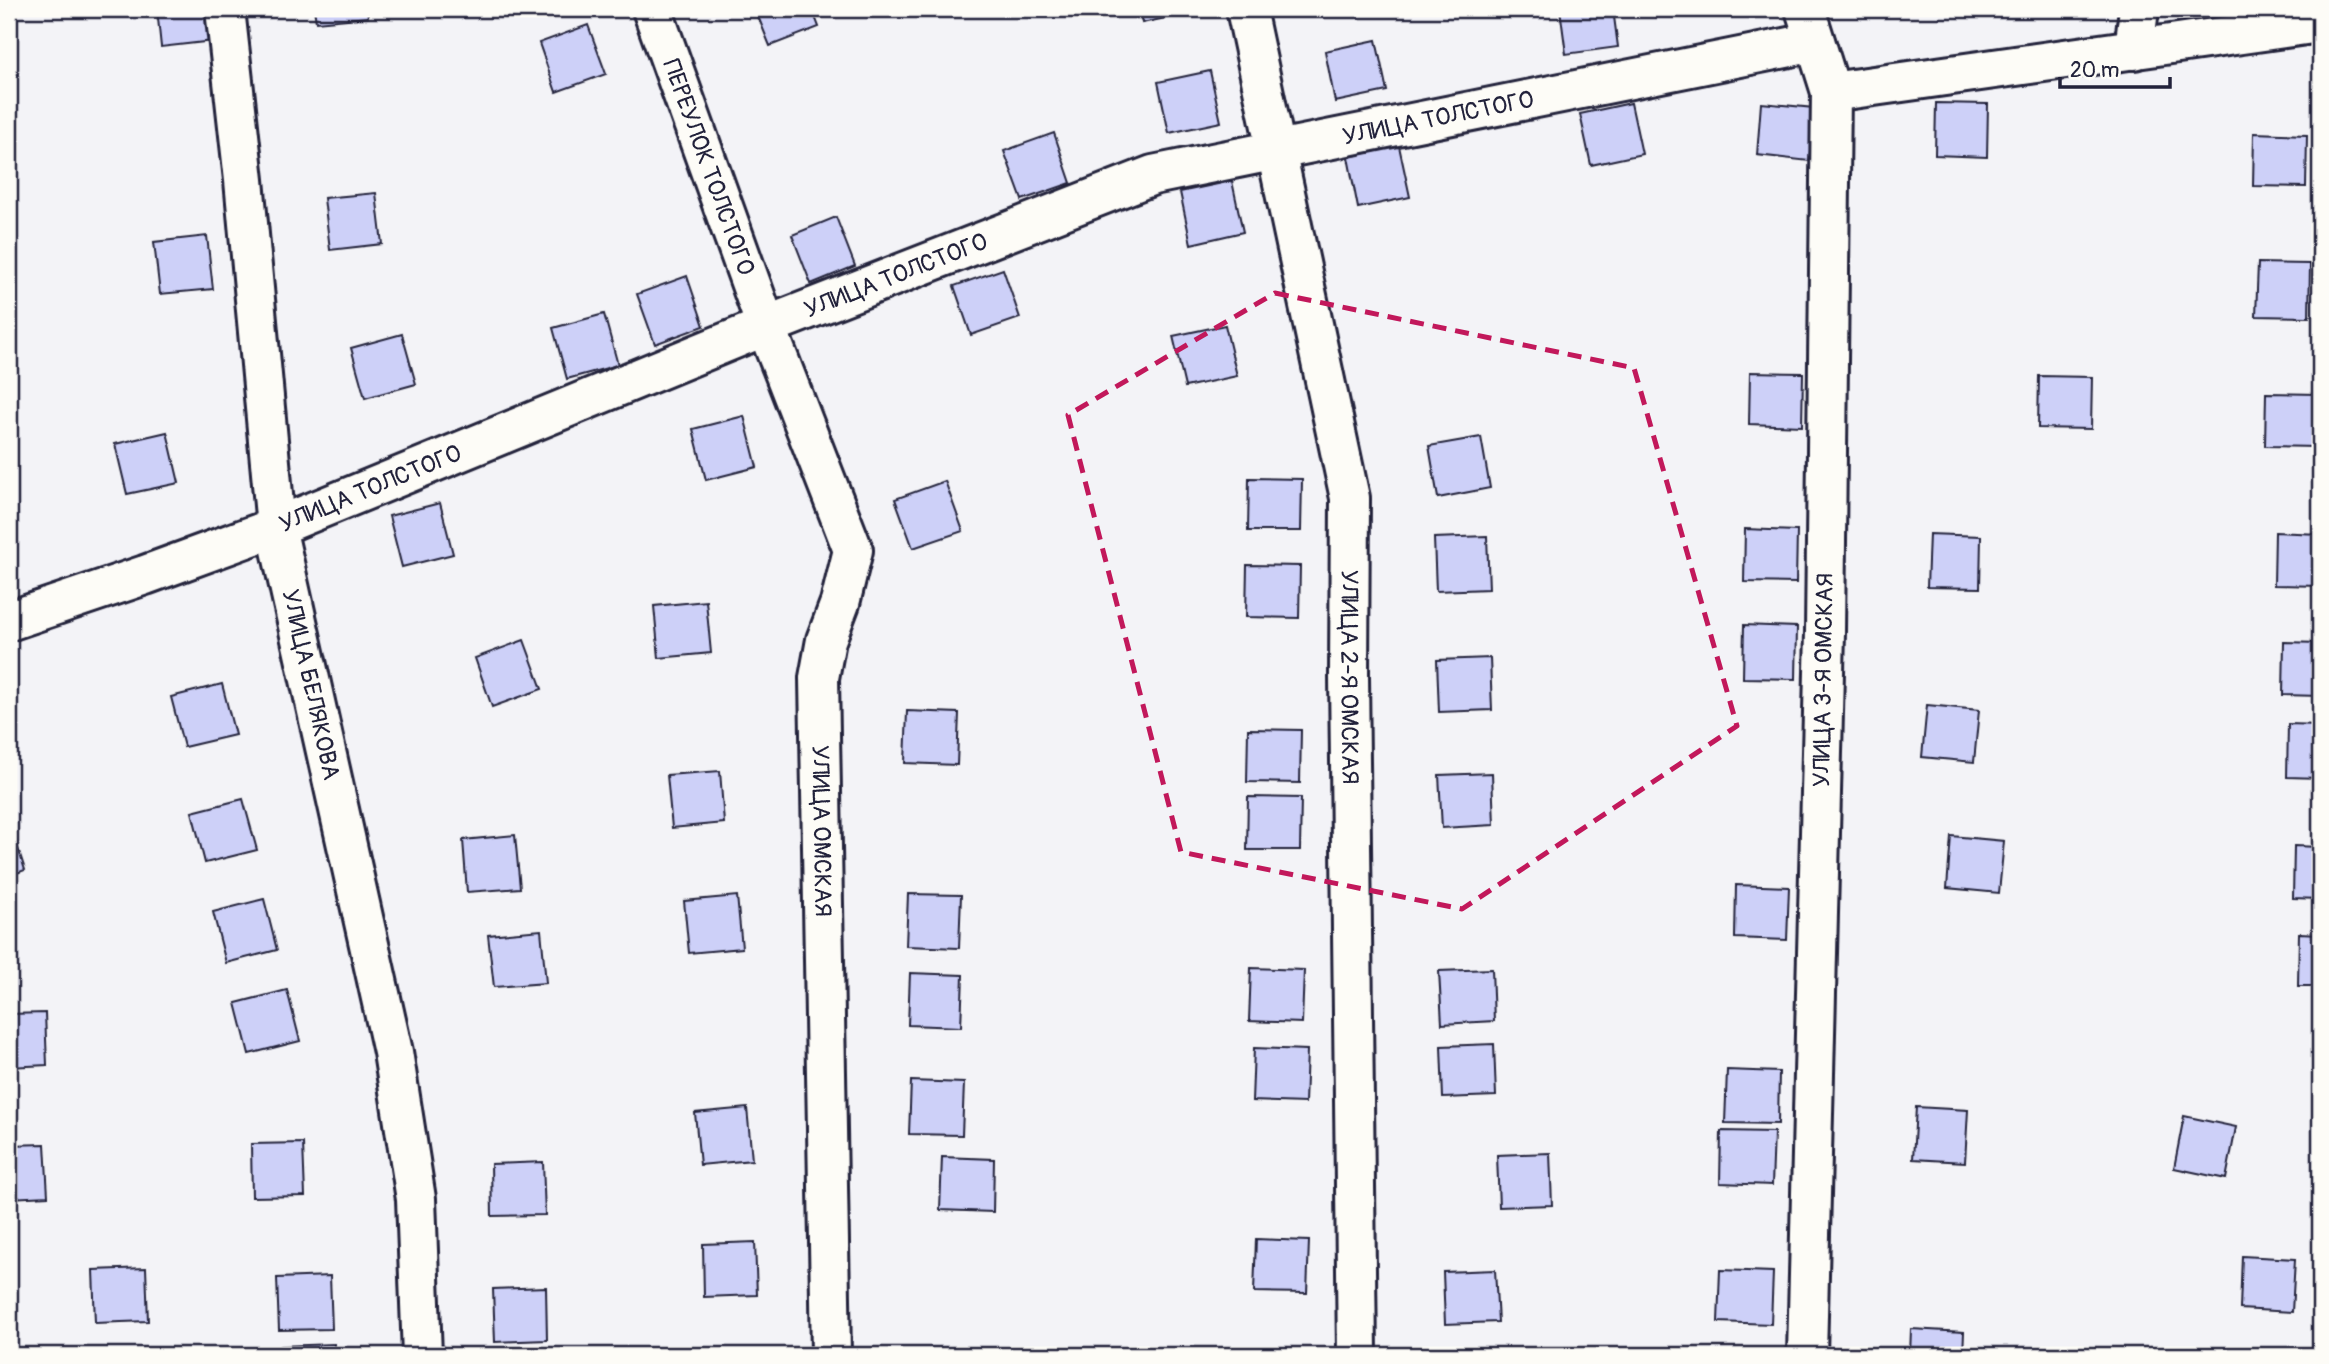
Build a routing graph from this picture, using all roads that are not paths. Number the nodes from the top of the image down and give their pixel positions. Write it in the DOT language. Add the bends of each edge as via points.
graph roads {
  1 [pos="225,9"];
  2 [pos="652,9"];
  3 [pos="1246,9"];
  4 [pos="2139,9"];
  5 [pos="2320,23"];
  6 [pos="1810,26"];
  7 [pos="2134,50"];
  8 [pos="1832,92"];
  9 [pos="1274,150"];
  10 [pos="766,326"];
  11 [pos="276,527"];
  12 [pos="9,621"];
  13 [pos="422,1355"];
  14 [pos="831,1355"];
  15 [pos="1357,1355"];
  16 [pos="1807,1355"];
  1 -- 11 [label="street, УЛИЦА БЕЛЯКОВА"];
  2 -- 10 [label="street, ПЕРЕУЛОК ТОЛСТОГО"];
  3 -- 9 [label="street, УЛИЦА 2-Я ОМСКАЯ"];
  4 -- 7 [label="street"];
  5 -- 7 [label="street"];
  6 -- 8 [label="street, УЛИЦА 3-Я ОМСКАЯ"];
  6 -- 9 [label="street, УЛИЦА ТОЛСТОГО"];
  7 -- 8 [label="street"];
  8 -- 16 [label="street, УЛИЦА 3-Я ОМСКАЯ" via="1825,632"];
  9 -- 10 [label="street, УЛИЦА ТОЛСТОГО" via="1153,176"];
  9 -- 15 [label="street, УЛИЦА 2-Я ОМСКАЯ" via="1350,498"];
  10 -- 11 [label="street, УЛИЦА ТОЛСТОГО"];
  10 -- 14 [label="street, УЛИЦА ОМСКАЯ" via="853,550 819,678"];
  11 -- 12 [label="street, УЛИЦА ТОЛСТОГО"];
  11 -- 13 [label="street, УЛИЦА БЕЛЯКОВА" via="393,1052 416,1199"];
}
